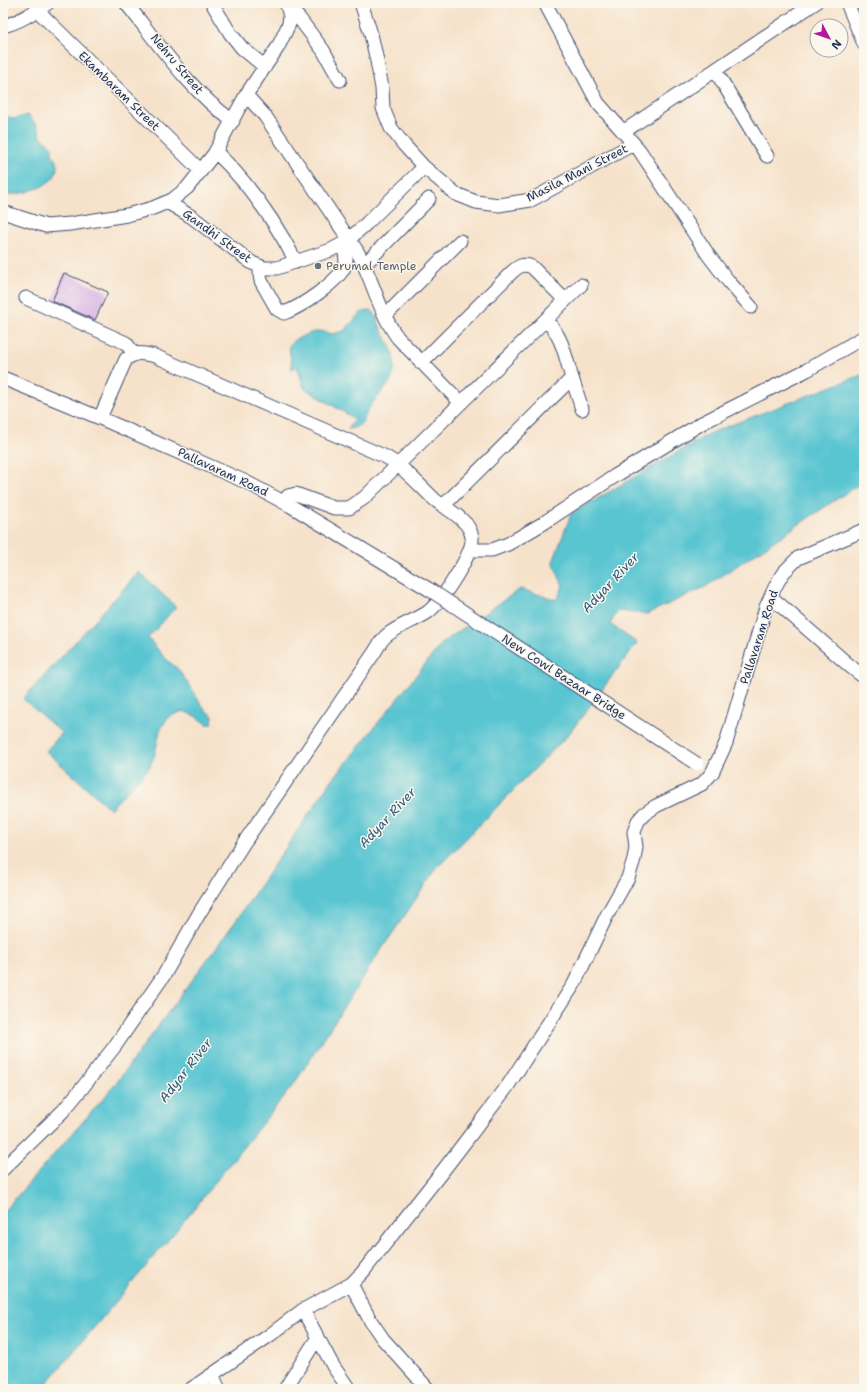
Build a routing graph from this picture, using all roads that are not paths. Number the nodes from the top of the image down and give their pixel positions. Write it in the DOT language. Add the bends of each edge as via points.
graph roads {
  1 [pos="126,3"];
  2 [pos="212,3"];
  3 [pos="545,3"];
  4 [pos="816,3"];
  5 [pos="848,3"];
  6 [pos="363,4"];
  7 [pos="42,7"];
  8 [pos="287,8"];
  9 [pos="3,26"];
  10 [pos="864,44"];
  11 [pos="265,67"];
  12 [pos="715,70"];
  13 [pos="340,80"];
  14 [pos="246,95"];
  15 [pos="232,121"];
  16 [pos="623,132"];
  17 [pos="633,144"];
  18 [pos="216,152"];
  19 [pos="766,156"];
  20 [pos="424,167"];
  21 [pos="201,171"];
  22 [pos="430,199"];
  23 [pos="167,202"];
  24 [pos="3,212"];
  25 [pos="460,241"];
  26 [pos="346,242"];
  27 [pos="296,262"];
  28 [pos="365,264"];
  29 [pos="262,267"];
  30 [pos="581,285"];
  31 [pos="26,298"];
  32 [pos="565,300"];
  33 [pos="752,308"];
  34 [pos="385,316"];
  35 [pos="546,320"];
  36 [pos="864,337"];
  37 [pos="134,354"];
  38 [pos="422,363"];
  39 [pos="3,378"];
  40 [pos="572,378"];
  41 [pos="461,403"];
  42 [pos="582,409"];
  43 [pos="100,418"];
  44 [pos="398,464"];
  45 [pos="284,502"];
  46 [pos="443,506"];
  47 [pos="864,530"];
  48 [pos="470,550"];
  49 [pos="430,590"];
  50 [pos="771,597"];
  51 [pos="864,677"];
  52 [pos="712,773"];
  53 [pos="3,1168"];
  54 [pos="351,1284"];
  55 [pos="303,1310"];
  56 [pos="318,1337"];
  57 [pos="212,1375"];
  58 [pos="191,1389"];
  59 [pos="219,1389"];
  60 [pos="285,1389"];
  61 [pos="349,1389"];
  62 [pos="428,1389"];
  1 -- 15 [label="street, Nehru Street" via="176,65 206,98"];
  2 -- 11 [label="street" via="242,48"];
  3 -- 16 [label="street" via="598,103"];
  4 -- 12 [label="street"];
  5 -- 10 [label="street"];
  6 -- 20 [label="street, Masila Mani Street" via="377,61 383,108 391,128"];
  7 -- 9 [label="street" via="12,24"];
  7 -- 21 [label="street, Ekambaram Street"];
  8 -- 11 [label="street" via="289,24"];
  8 -- 13 [label="street" via="299,18 324,50"];
  11 -- 14 [label="street"];
  12 -- 16 [label="street"];
  12 -- 19 [label="street"];
  14 -- 15 [label="street"];
  14 -- 26 [label="street" via="265,116"];
  15 -- 18 [label="street"];
  16 -- 17 [label="street"];
  17 -- 20 [label="street, Masila Mani Street" via="531,200 499,205 476,202 456,194"];
  17 -- 33 [label="street" via="709,256"];
  18 -- 21 [label="street"];
  18 -- 27 [label="street" via="250,188 282,234"];
  20 -- 26 [label="street, Gandhi Street"];
  21 -- 23 [label="street" via="180,194"];
  22 -- 28 [label="street"];
  23 -- 24 [label="street" via="127,215 46,226"];
  23 -- 29 [label="street, Gandhi Street" via="192,217 252,263"];
  25 -- 34 [label="street"];
  26 -- 27 [label="street, Gandhi Street"];
  26 -- 28 [label="street"];
  26 -- 29 [label="street" via="347,258 337,278 322,291 284,313 277,310 262,281"];
  27 -- 29 [label="street, Gandhi Street" via="276,268"];
  28 -- 34 [label="street"];
  30 -- 32 [label="street"];
  31 -- 37 [label="street" via="126,343"];
  32 -- 35 [label="street"];
  32 -- 38 [label="street" via="540,273 527,265 520,266"];
  34 -- 38 [label="street" via="390,328"];
  35 -- 40 [label="street" via="560,338"];
  35 -- 41 [label="street"];
  36 -- 48 [label="street" via="807,370 702,423 508,544 492,550"];
  37 -- 43 [label="street" via="126,359"];
  37 -- 44 [label="street" via="155,356"];
  38 -- 41 [label="street"];
  39 -- 43 [label="street, Pallavaram Road"];
  40 -- 42 [label="street"];
  40 -- 46 [label="street"];
  41 -- 44 [label="street"];
  43 -- 45 [label="street, Pallavaram Road" via="246,482"];
  44 -- 45 [label="street" via="364,498 349,508 334,508 296,494 288,496"];
  44 -- 46 [label="street"];
  45 -- 49 [label="street, Pallavaram Road"];
  46 -- 48 [label="street" via="464,521 469,528 472,537"];
  47 -- 50 [label="street, Pallavaram Road" via="798,558 776,584"];
  48 -- 53 [label="street" via="435,605 385,637 244,844 164,974 115,1046 68,1105"];
  49 -- 52 [label="street, New Cowl Bazaar Bridge, bridge"];
  50 -- 51 [label="street"];
  50 -- 52 [label="street, Pallavaram Road" via="766,606 726,743"];
  52 -- 54 [label="street" via="702,784 656,806 638,821 634,832 634,859 628,878 574,984 507,1087"];
  54 -- 55 [label="street"];
  54 -- 62 [label="street" via="383,1339"];
  55 -- 56 [label="street"];
  55 -- 57 [label="street"];
  56 -- 60 [label="street"];
  56 -- 61 [label="street"];
  57 -- 58 [label="street"];
  57 -- 59 [label="street"];
}
